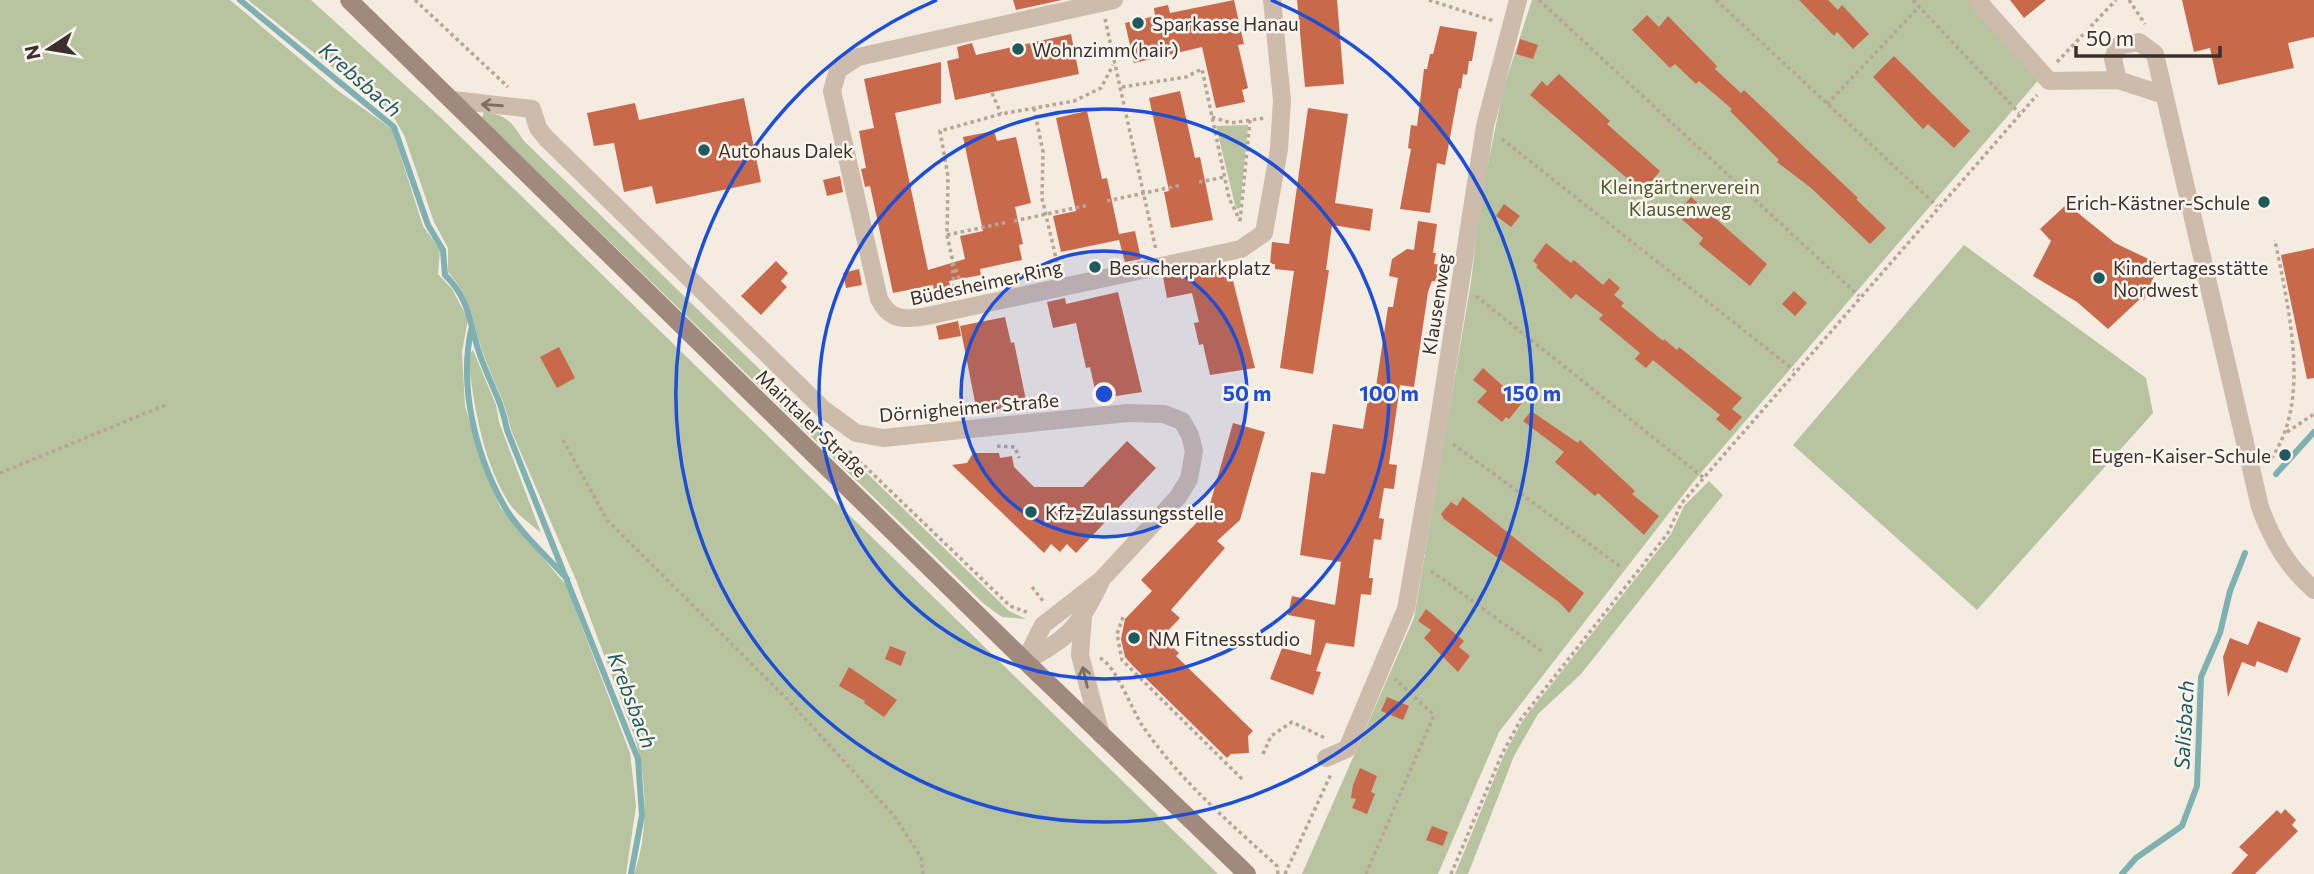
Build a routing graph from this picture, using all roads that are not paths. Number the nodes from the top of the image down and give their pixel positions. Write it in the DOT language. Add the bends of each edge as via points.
graph roads {
  1 [pos="349,0"];
  2 [pos="1272,0"];
  3 [pos="1518,0"];
  4 [pos="1977,0"];
  5 [pos="1109,2"];
  6 [pos="2118,80"];
  7 [pos="2164,95"];
  8 [pos="453,100"];
  9 [pos="1101,580"];
  10 [pos="2314,590"];
  11 [pos="1083,617"];
  12 [pos="1025,661"];
  13 [pos="1101,735"];
  14 [pos="1338,753"];
  15 [pos="1247,874"];
  1 -- 8 [label="main road, Maintaler Straße"];
  2 -- 5 [label="street, Büdesheimer Ring" via="1282,119 1270,212 1258,240 1241,248 958,310 896,318 883,308 850,171 833,80 838,70 858,57"];
  3 -- 14 [label="street, Klausenweg" via="1485,126 1406,608 1383,668"];
  4 -- 6 [label="street" via="2049,81"];
  6 -- 7 [label="street"];
  6 -- 7 [label="street" via="2114,52 2126,43 2139,42 2155,54"];
  7 -- 10 [label="street" via="2269,532 2293,571"];
  9 -- 8 [label="street, Dörnigheimer Straße, one-way" via="1185,488 1194,451 1182,421 1164,414 1127,413 883,438 856,433 823,409 546,138 532,109"];
  8 -- 12 [label="main road, Maintaler Straße"];
  9 -- 11 [label="street, Dörnigheimer Straße"];
  9 -- 12 [label="street, Dörnigheimer Straße" via="1037,619"];
  11 -- 12 [label="street, Dörnigheimer Straße" via="1060,643"];
  13 -- 11 [label="street, Dörnigheimer Straße, one-way" via="1080,655"];
  12 -- 13 [label="main road, Maintaler Straße"];
  13 -- 15 [label="main road, Maintaler Straße"];
}
